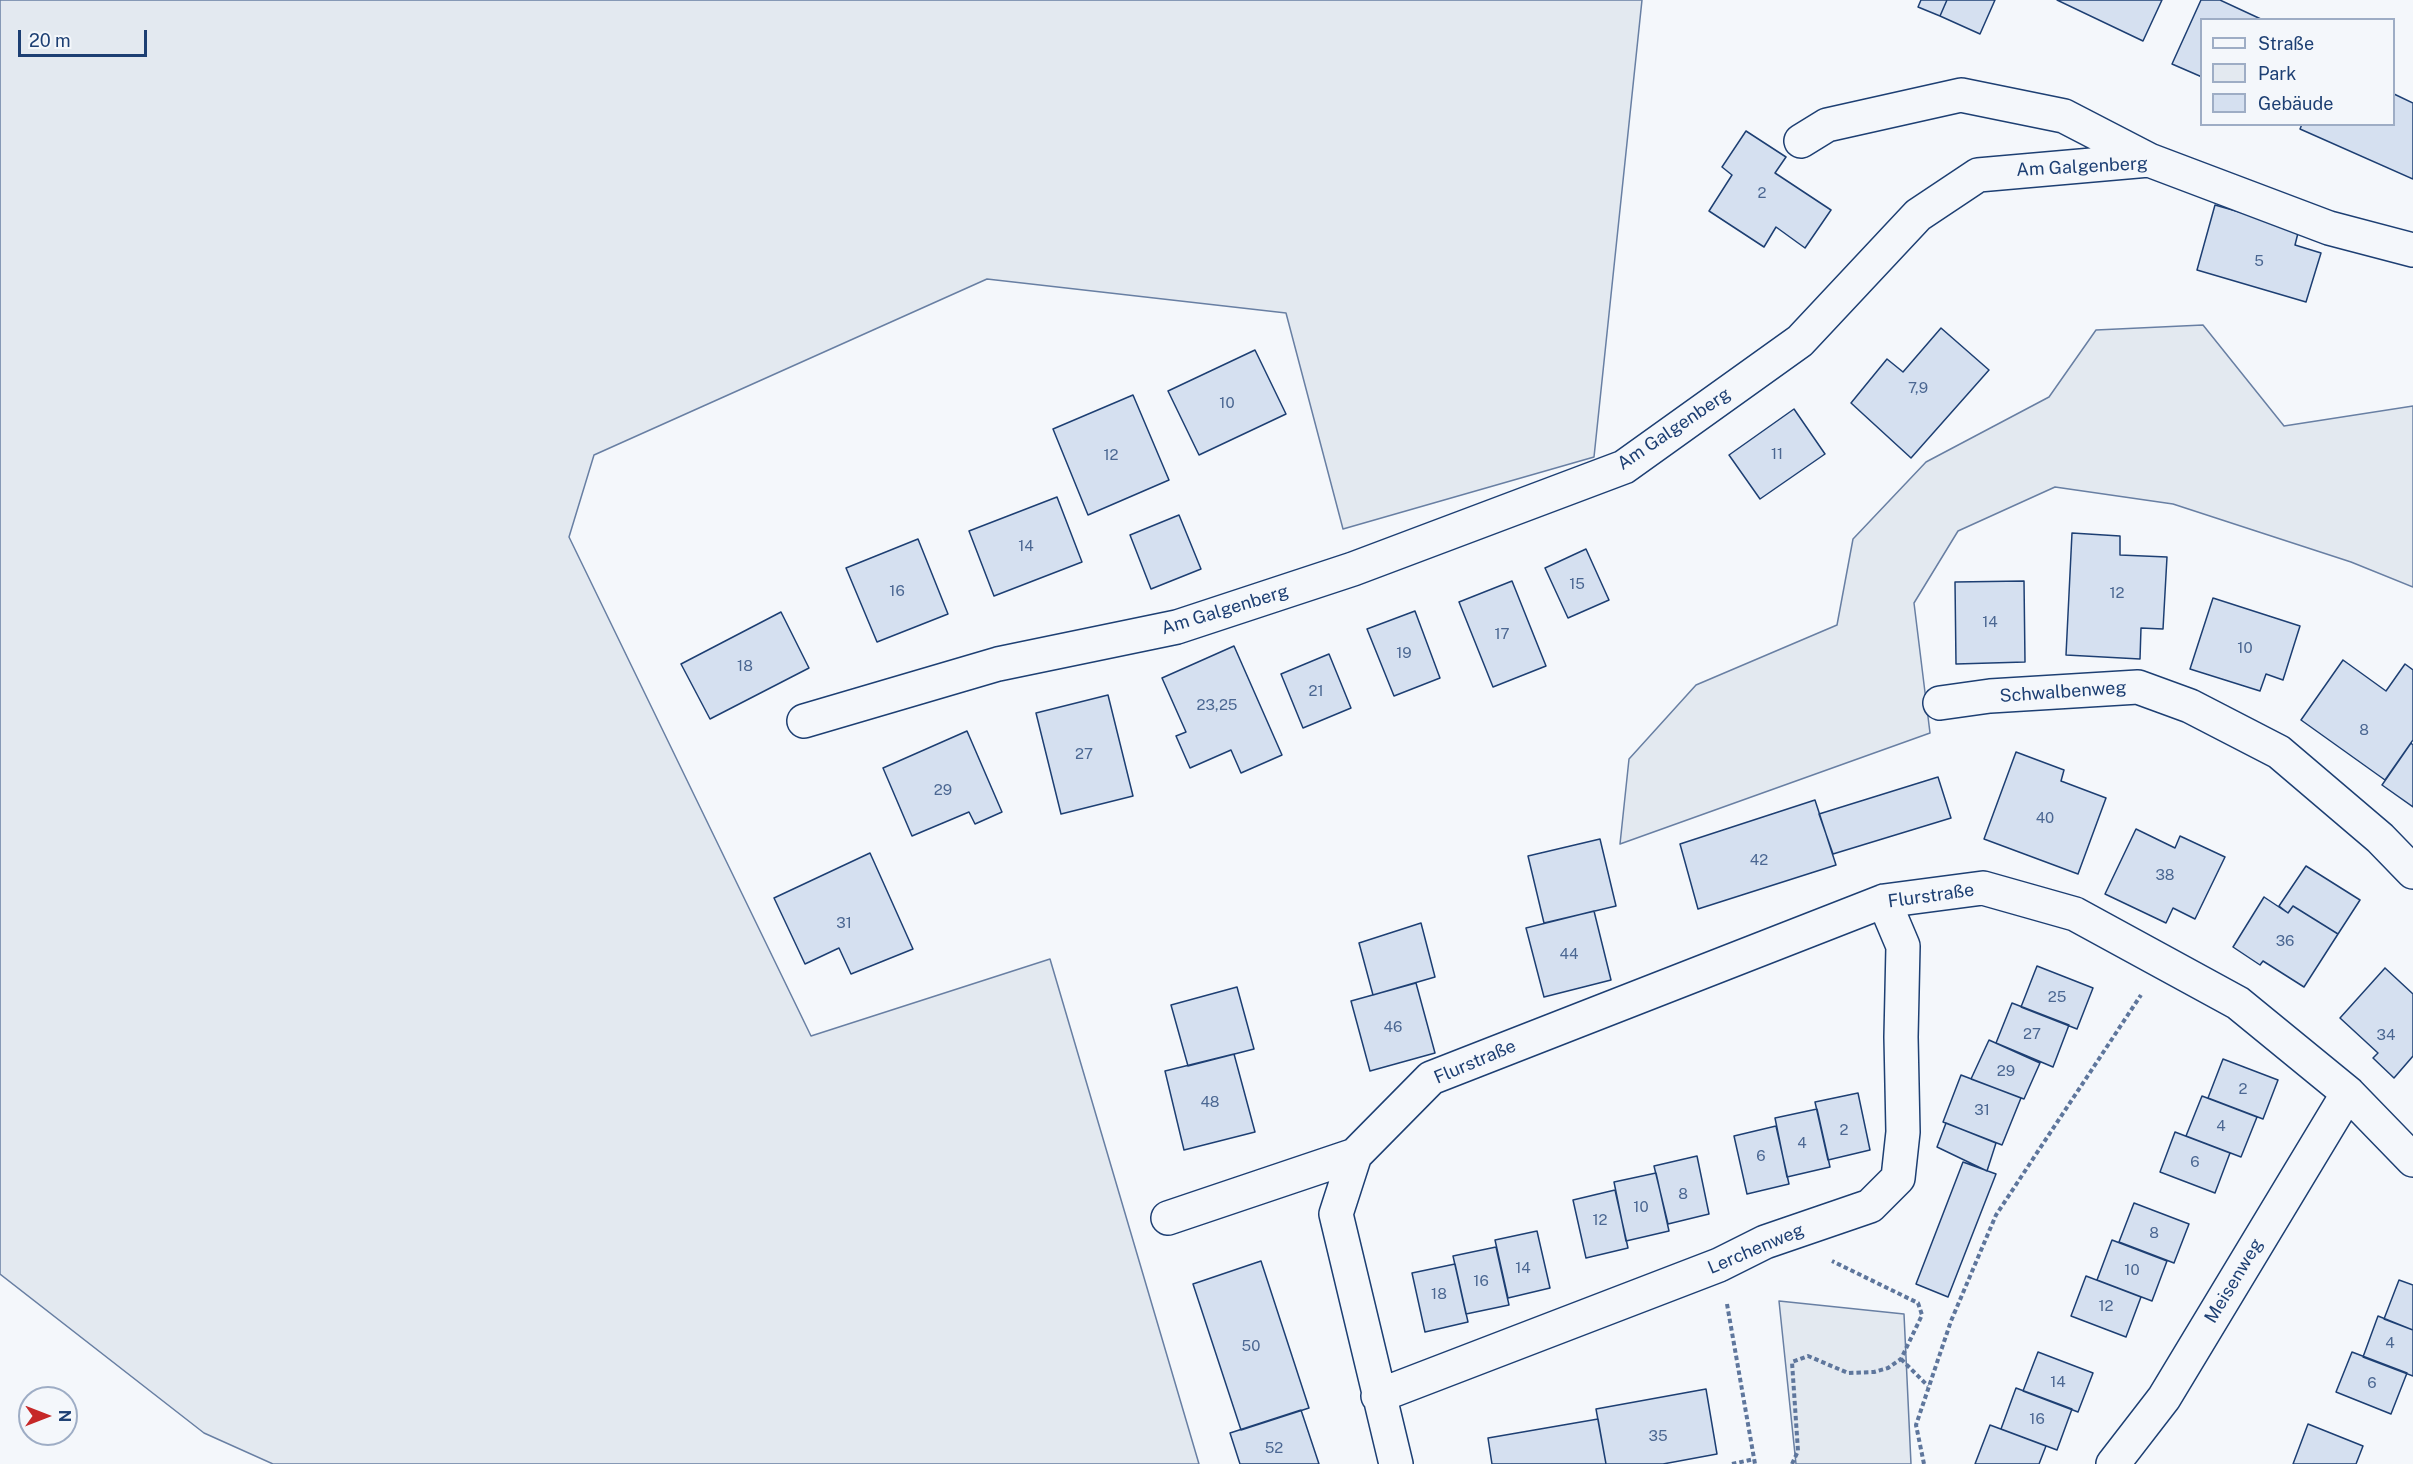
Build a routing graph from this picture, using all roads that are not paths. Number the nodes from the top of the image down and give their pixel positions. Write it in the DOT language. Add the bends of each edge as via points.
graph roads {
  1 [pos="1801,141"];
  2 [pos="2149,160"];
  3 [pos="2413,250"];
  4 [pos="1940,703"];
  5 [pos="804,721"];
  6 [pos="2413,872"];
  7 [pos="1884,901"];
  8 [pos="2348,1093"];
  9 [pos="1354,1155"];
  10 [pos="2413,1160"];
  11 [pos="1168,1218"];
  12 [pos="1378,1396"];
  13 [pos="1395,1464"];
  14 [pos="2113,1464"];
  1 -- 2 [label="street" via="1827,125 1961,95 2064,116"];
  2 -- 3 [label="street, Am Galgenberg" via="2329,228"];
  2 -- 5 [label="street, Am Galgenberg" via="1978,175 1918,215 1800,340 1624,467 1353,569 1177,627 998,664"];
  4 -- 6 [label="street, Schwalbenweg" via="2138,687 2190,706 2279,752 2380,838"];
  7 -- 8 [label="street, Flurstraße" via="1983,888 2075,914 2238,1003"];
  7 -- 9 [label="street, Flurstraße" via="1431,1077"];
  7 -- 12 [label="street, Lerchenweg" via="1903,945 1900,1037 1903,1132 1898,1178 1870,1206 1765,1242 1719,1265"];
  8 -- 10 [label="street, Flurstraße"];
  8 -- 14 [label="street, Meisenweg" via="2164,1398"];
  9 -- 11 [label="street, Flurstraße"];
  9 -- 12 [label="street, Flurstraße" via="1336,1214"];
  12 -- 13 [label="street, Flurstraße"];
}
